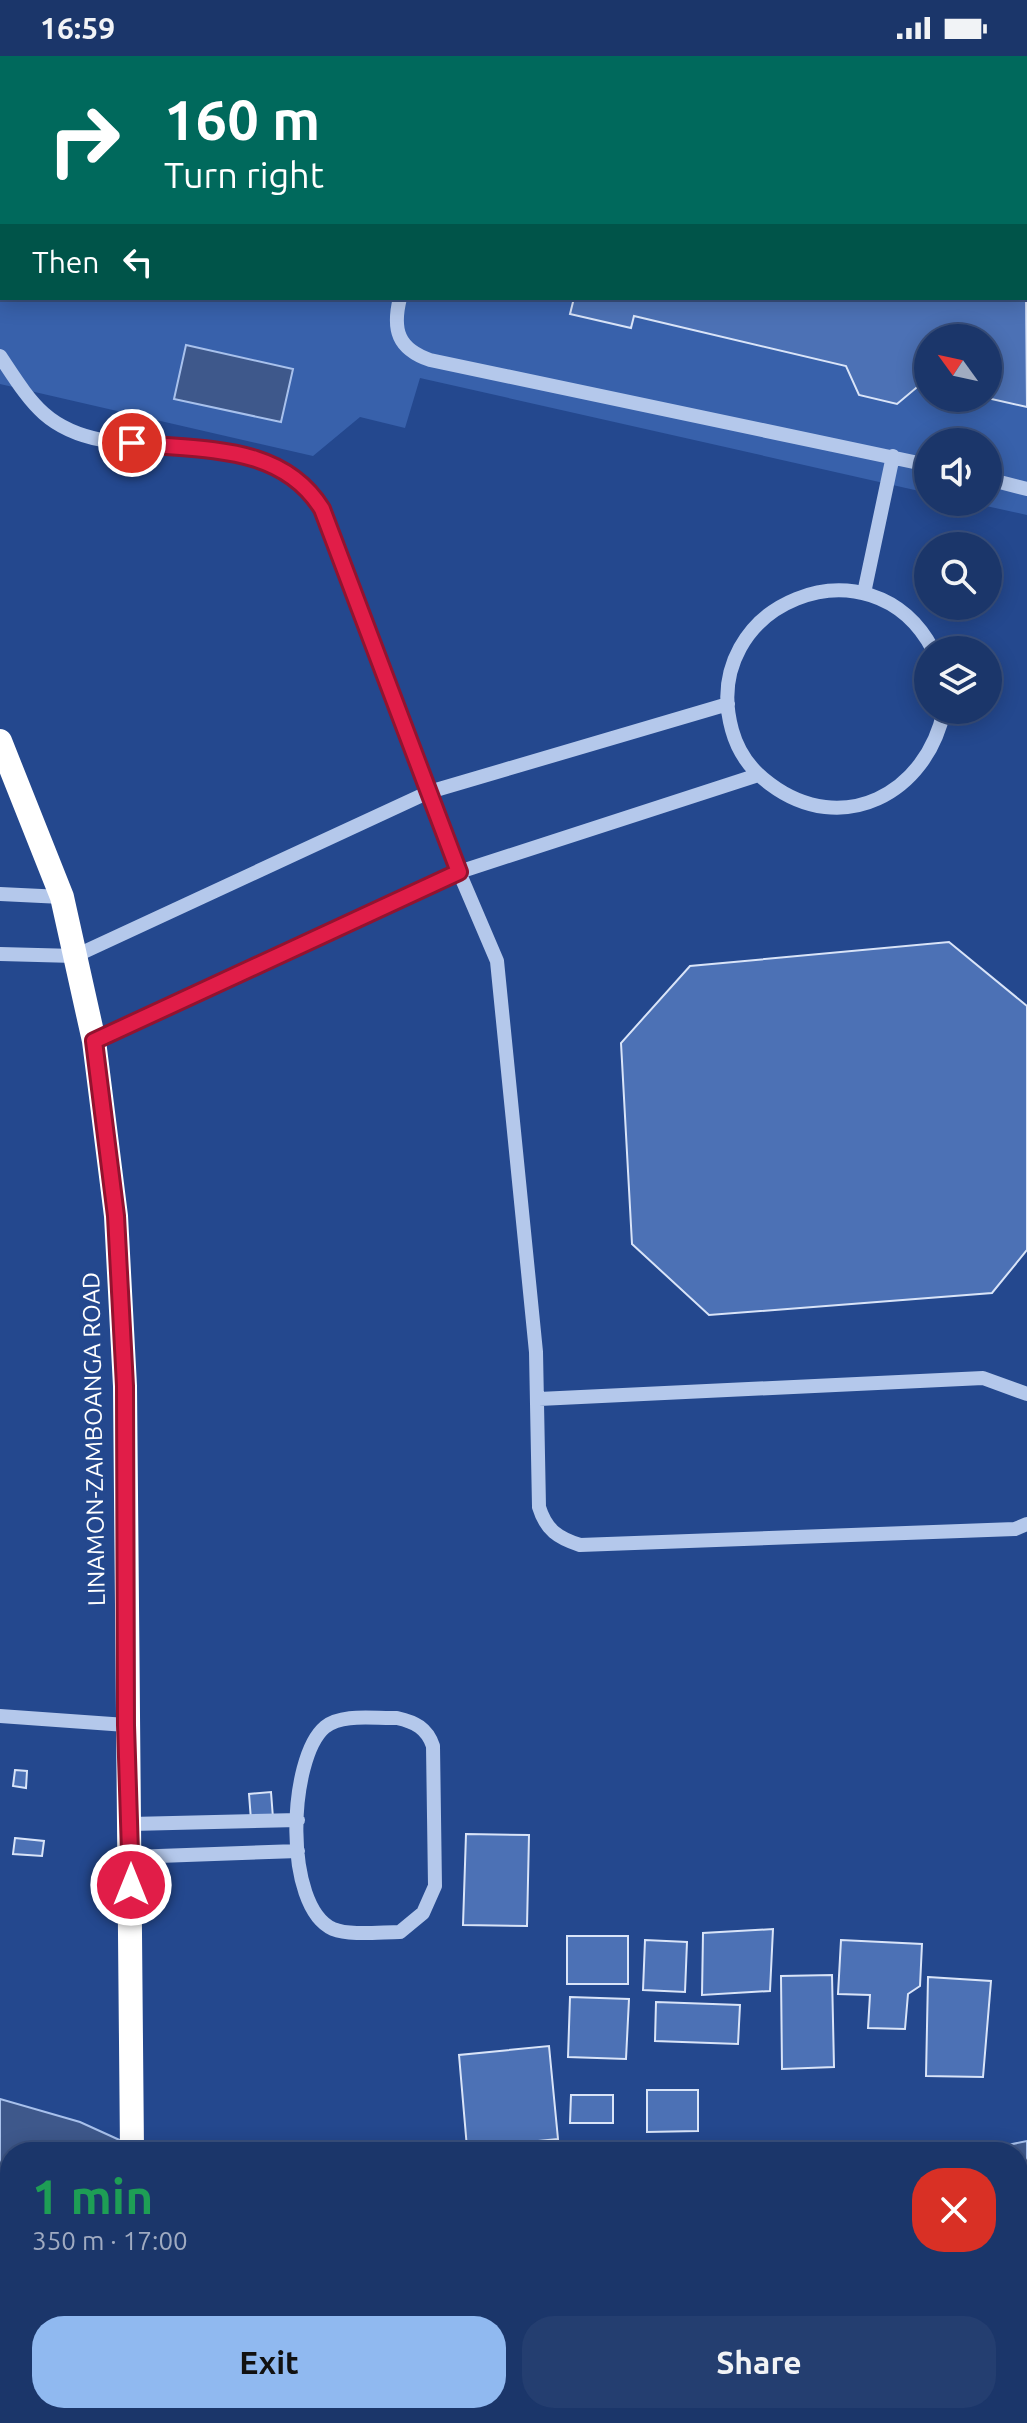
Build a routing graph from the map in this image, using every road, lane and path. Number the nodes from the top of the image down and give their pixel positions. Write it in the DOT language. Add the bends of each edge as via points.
graph roads {
  1 [pos="399,300"];
  2 [pos="0,356"];
  3 [pos="893,456"];
  4 [pos="914,461"];
  5 [pos="1002,483"];
  6 [pos="1027,489"];
  7 [pos="864,593"];
  8 [pos="926,636"];
  9 [pos="728,704"];
  10 [pos="941,724"];
  11 [pos="0,741"];
  12 [pos="758,775"];
  13 [pos="429,792"];
  14 [pos="459,872"];
  15 [pos="0,894"];
  16 [pos="62,897"];
  17 [pos="0,954"];
  18 [pos="75,956"];
  19 [pos="94,1041"];
  20 [pos="1027,1394"];
  21 [pos="539,1399"];
  22 [pos="1027,1524"];
  23 [pos="0,1716"];
  24 [pos="126,1725"];
  25 [pos="298,1820"];
  26 [pos="131,1824"];
  27 [pos="298,1851"];
  28 [pos="131,1857"];
  29 [pos="132,2142"];
  1 -- 3 [label="lane" via="398,341 430,360"];
  2 -- 13 [label="lane" via="35,407 78,435 254,456 308,487 322,509"];
  3 -- 4 [label="lane"];
  3 -- 7 [label="lane"];
  5 -- 6 [label="lane"];
  7 -- 8 [label="lane" via="898,607"];
  7 -- 9 [label="lane" via="830,589 797,597 768,614 745,639 731,670"];
  9 -- 12 [label="lane" via="742,754"];
  9 -- 13 [label="lane"];
  10 -- 12 [label="lane" via="920,768 893,793 859,806 822,807 787,797"];
  11 -- 16 [label="highway, LINAMON-ZAMBOANGA ROAD"];
  12 -- 14 [label="lane"];
  13 -- 14 [label="lane"];
  13 -- 18 [label="lane"];
  14 -- 19 [label="lane"];
  14 -- 21 [label="lane" via="497,961"];
  15 -- 16 [label="lane"];
  16 -- 18 [label="highway, LINAMON-ZAMBOANGA ROAD"];
  17 -- 18 [label="lane"];
  18 -- 19 [label="highway, LINAMON-ZAMBOANGA ROAD"];
  19 -- 24 [label="highway, LINAMON-ZAMBOANGA ROAD" via="116,1216 125,1386"];
  20 -- 21 [label="lane" via="983,1378"];
  21 -- 22 [label="lane" via="539,1507 544,1523 559,1538 580,1545 1015,1529"];
  23 -- 24 [label="lane"];
  24 -- 26 [label="highway, LINAMON-ZAMBOANGA ROAD"];
  25 -- 26 [label="lane"];
  25 -- 27 [label="lane"];
  25 -- 27 [label="lane" via="309,1747 338,1719 397,1718 416,1723 430,1736 435,1886 410,1927 400,1932 335,1930 320,1921 308,1904"];
  26 -- 28 [label="highway, LINAMON-ZAMBOANGA ROAD"];
  27 -- 28 [label="lane"];
  28 -- 29 [label="highway, LINAMON-ZAMBOANGA ROAD"];
}
